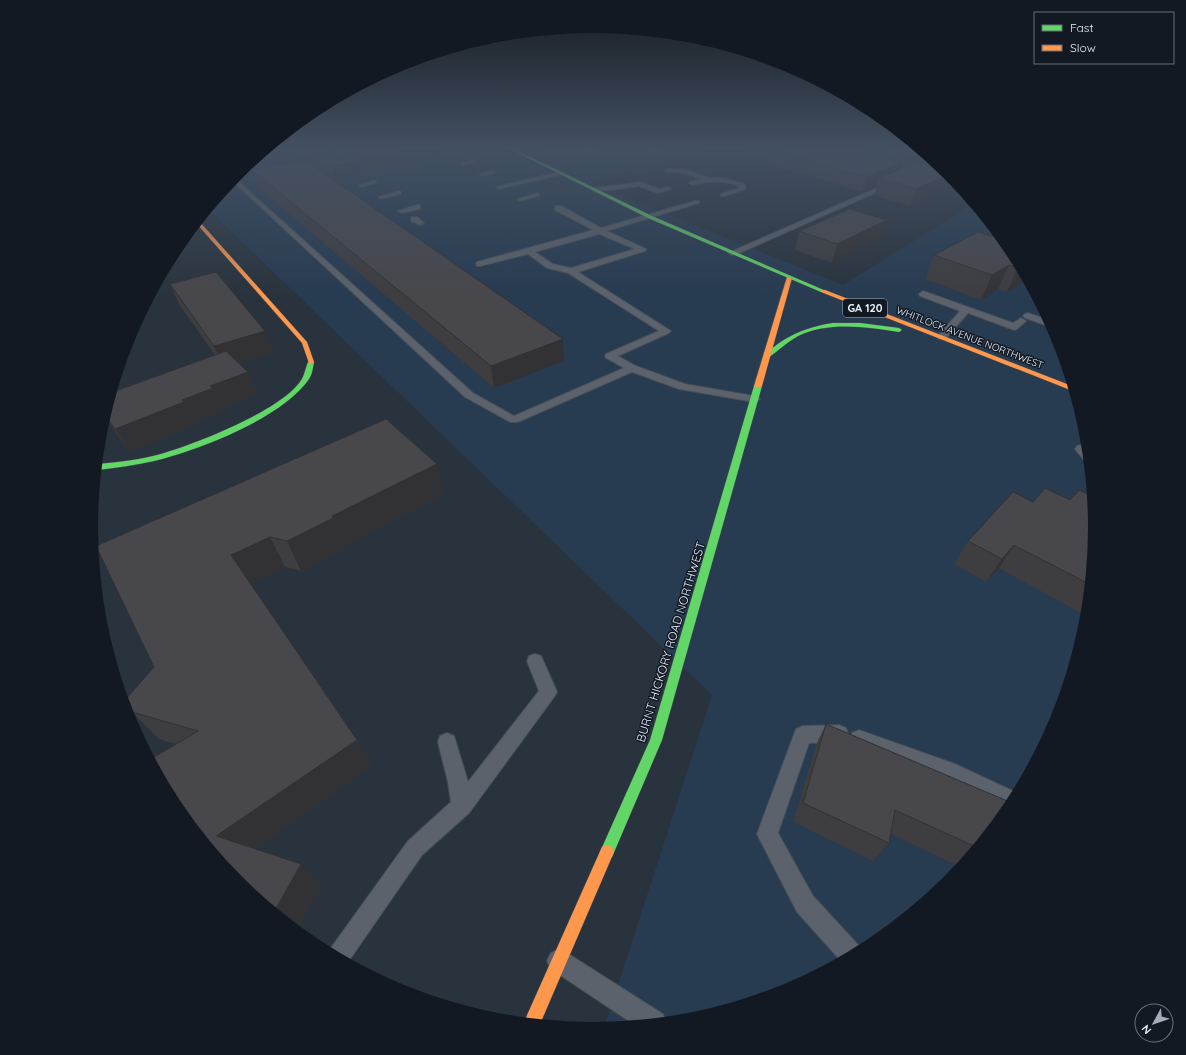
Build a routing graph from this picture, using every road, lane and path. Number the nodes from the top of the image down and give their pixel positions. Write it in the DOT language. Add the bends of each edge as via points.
graph roads {
  1 [pos="255,198"];
  2 [pos="523,198"];
  3 [pos="612,198"];
  4 [pos="674,198"];
  5 [pos="858,198"];
  6 [pos="520,199"];
  7 [pos="697,202"];
  8 [pos="688,204"];
  9 [pos="417,207"];
  10 [pos="558,208"];
  11 [pos="402,211"];
  12 [pos="650,217"];
  13 [pos="201,226"];
  14 [pos="600,230"];
  15 [pos="529,251"];
  16 [pos="732,253"];
  17 [pos="480,264"];
  18 [pos="571,271"];
  19 [pos="789,278"];
  20 [pos="923,294"];
  21 [pos="966,310"];
  22 [pos="1043,322"];
  23 [pos="942,337"];
  24 [pos="766,357"];
  25 [pos="632,368"];
  26 [pos="1066,386"];
  27 [pos="754,399"];
  28 [pos="103,467"];
  29 [pos="535,661"];
  30 [pos="447,742"];
  31 [pos="1007,798"];
  32 [pos="462,806"];
  33 [pos="848,951"];
  34 [pos="341,953"];
  35 [pos="559,961"];
  36 [pos="534,1019"];
  37 [pos="648,1019"];
  1 -- 25 [label="lane" via="469,395 514,420"];
  2 -- 6 [label="lane"];
  3 -- 12 [label="main road, WHITLOCK AVENUE NORTHWEST / GA 120"];
  4 -- 8 [label="lane"];
  5 -- 16 [label="lane"];
  7 -- 8 [label="lane"];
  8 -- 12 [label="lane"];
  9 -- 11 [label="lane"];
  10 -- 14 [label="lane"];
  12 -- 14 [label="lane"];
  12 -- 16 [label="main road, WHITLOCK AVENUE NORTHWEST / GA 120"];
  13 -- 28 [label="main road" via="305,343 311,368 307,378 289,397 237,428 170,454"];
  14 -- 15 [label="lane" via="580,239"];
  14 -- 18 [label="lane" via="642,249 588,263"];
  15 -- 17 [label="lane"];
  15 -- 18 [label="lane" via="550,266"];
  16 -- 19 [label="main road, WHITLOCK AVENUE NORTHWEST / GA 120"];
  18 -- 25 [label="lane" via="666,331 610,356"];
  19 -- 23 [label="main road, WHITLOCK AVENUE NORTHWEST / GA 120"];
  19 -- 24 [label="main road, BURNT HICKORY ROAD NORTHWEST"];
  20 -- 21 [label="lane"];
  21 -- 22 [label="lane" via="1014,327 1025,318"];
  21 -- 23 [label="lane"];
  23 -- 24 [label="main road" via="857,324 822,327 797,334"];
  23 -- 26 [label="main road, WHITLOCK AVENUE NORTHWEST / GA 120"];
  24 -- 27 [label="main road, BURNT HICKORY ROAD NORTHWEST"];
  25 -- 27 [label="lane" via="683,387"];
  27 -- 35 [label="main road, BURNT HICKORY ROAD NORTHWEST" via="656,740"];
  29 -- 32 [label="lane" via="548,692"];
  30 -- 32 [label="lane"];
  31 -- 33 [label="lane" via="955,772 842,734 803,735 768,834 806,904"];
  32 -- 34 [label="lane" via="414,848"];
  35 -- 36 [label="main road, BURNT HICKORY ROAD NORTHWEST"];
  35 -- 37 [label="lane"];
}
